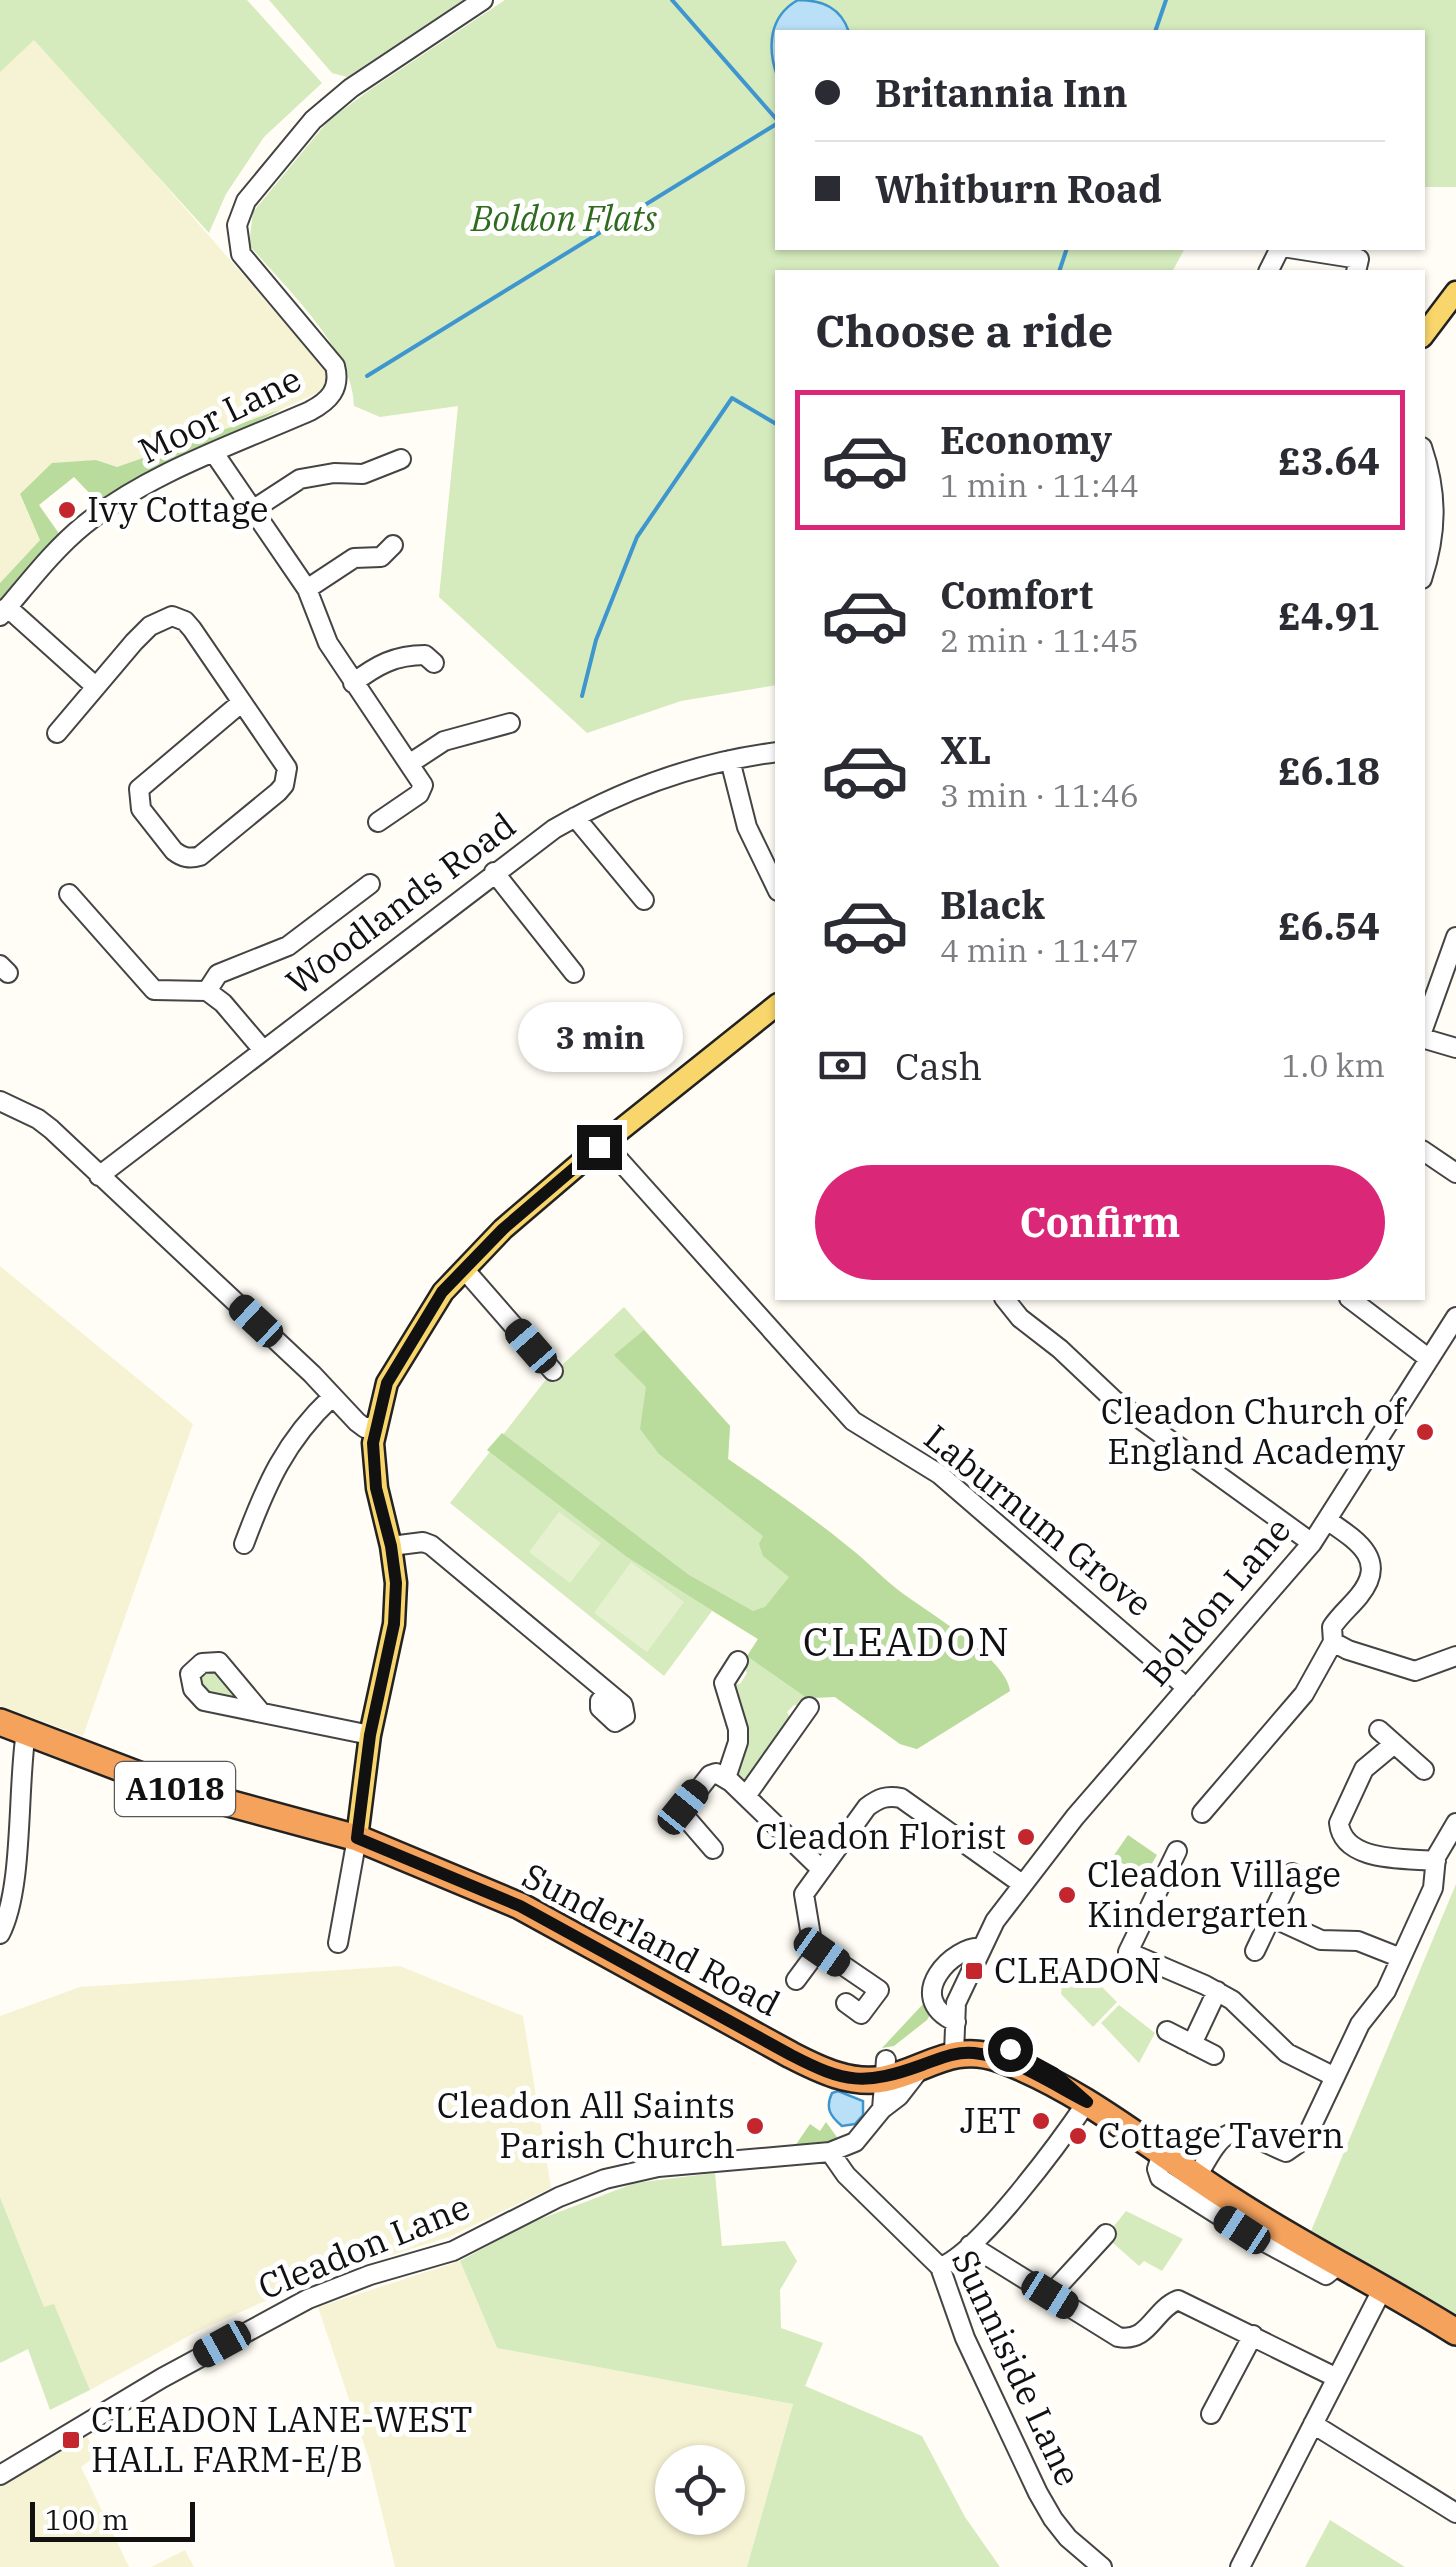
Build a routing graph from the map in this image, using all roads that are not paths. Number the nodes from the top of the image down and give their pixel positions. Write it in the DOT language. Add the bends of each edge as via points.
graph roads {
  1 [pos="483,0"];
  2 [pos="1301,250"];
  3 [pos="1356,270"];
  4 [pos="1456,292"];
  5 [pos="1426,326"];
  6 [pos="214,454"];
  7 [pos="1425,455"];
  8 [pos="401,459"];
  9 [pos="254,509"];
  10 [pos="388,558"];
  11 [pos="1425,568"];
  12 [pos="307,589"];
  13 [pos="4,611"];
  14 [pos="434,663"];
  15 [pos="354,683"];
  16 [pos="96,686"];
  17 [pos="242,702"];
  18 [pos="482,708"];
  19 [pos="58,732"];
  20 [pos="775,752"];
  21 [pos="730,760"];
  22 [pos="409,764"];
  23 [pos="422,789"];
  24 [pos="440,796"];
  25 [pos="575,816"];
  26 [pos="378,822"];
  27 [pos="494,872"];
  28 [pos="370,884"];
  29 [pos="775,885"];
  30 [pos="69,894"];
  31 [pos="644,900"];
  32 [pos="1456,937"];
  33 [pos="574,973"];
  34 [pos="208,991"];
  35 [pos="775,1006"];
  36 [pos="1425,1026"];
  37 [pos="1425,1036"];
  38 [pos="1456,1048"];
  39 [pos="263,1050"];
  40 [pos="0,1101"];
  41 [pos="604,1143"];
  42 [pos="1425,1152"];
  43 [pos="1456,1173"];
  44 [pos="99,1176"];
  45 [pos="464,1269"];
  46 [pos="1006,1300"];
  47 [pos="1352,1300"];
  48 [pos="1456,1317"];
  49 [pos="1428,1358"];
  50 [pos="553,1372"];
  51 [pos="332,1397"];
  52 [pos="376,1425"];
  53 [pos="1328,1520"];
  54 [pos="1312,1543"];
  55 [pos="244,1544"];
  56 [pos="391,1546"];
  57 [pos="1333,1642"];
  58 [pos="1454,1659"];
  59 [pos="737,1668"];
  60 [pos="1186,1688"];
  61 [pos="608,1693"];
  62 [pos="260,1711"];
  63 [pos="802,1711"];
  64 [pos="0,1722"];
  65 [pos="1378,1730"];
  66 [pos="26,1732"];
  67 [pos="370,1735"];
  68 [pos="1394,1744"];
  69 [pos="1424,1770"];
  70 [pos="726,1778"];
  71 [pos="746,1796"];
  72 [pos="1202,1813"];
  73 [pos="1456,1823"];
  74 [pos="357,1838"];
  75 [pos="713,1850"];
  76 [pos="1177,1851"];
  77 [pos="1436,1862"];
  78 [pos="822,1869"];
  79 [pos="1292,1873"];
  80 [pos="1022,1884"];
  81 [pos="1271,1916"];
  82 [pos="0,1934"];
  83 [pos="338,1942"];
  84 [pos="981,1948"];
  85 [pos="819,1949"];
  86 [pos="1255,1951"];
  87 [pos="1401,1958"];
  88 [pos="796,1980"];
  89 [pos="1217,1992"];
  90 [pos="846,2002"];
  91 [pos="1167,2031"];
  92 [pos="956,2037"];
  93 [pos="1192,2044"];
  94 [pos="1214,2054"];
  95 [pos="924,2064"];
  96 [pos="885,2069"];
  97 [pos="1335,2077"];
  98 [pos="1087,2102"];
  99 [pos="882,2109"];
  100 [pos="830,2152"];
  101 [pos="1162,2153"];
  102 [pos="1197,2177"];
  103 [pos="1106,2234"];
  104 [pos="970,2245"];
  105 [pos="1342,2264"];
  106 [pos="940,2267"];
  107 [pos="1384,2286"];
  108 [pos="1050,2295"];
  109 [pos="1456,2332"];
  110 [pos="1253,2336"];
  111 [pos="1337,2378"];
  112 [pos="1211,2414"];
  113 [pos="1314,2424"];
  114 [pos="0,2474"];
  115 [pos="1456,2514"];
  116 [pos="1102,2567"];
  117 [pos="1240,2567"];
  1 -- 6 [label="street, Moor Lane" via="328,106 246,201 236,225 242,254 328,354 337,384 322,405"];
  2 -- 3 [label="street" via="1359,259"];
  4 -- 5 [label="main road"];
  6 -- 9 [label="street"];
  6 -- 13 [label="street, Moor Lane" via="96,516"];
  7 -- 11 [label="street" via="1436,526"];
  8 -- 9 [label="street" via="363,474 300,480"];
  9 -- 12 [label="street"];
  10 -- 12 [label="street" via="354,558"];
  12 -- 15 [label="street"];
  13 -- 16 [label="street"];
  14 -- 15 [label="street" via="415,647"];
  15 -- 22 [label="street"];
  16 -- 17 [label="street" via="150,626 172,616 192,629"];
  16 -- 19 [label="street"];
  17 -- 17 [label="street" via="288,768 284,785 200,856 181,856 141,809 139,790"];
  18 -- 22 [label="street" via="502,725 444,741"];
  20 -- 21 [label="street, Woodlands Road"];
  21 -- 25 [label="street, Woodlands Road" via="637,788"];
  21 -- 29 [label="street" via="748,827"];
  22 -- 23 [label="street"];
  23 -- 24 [label="street"];
  23 -- 26 [label="street"];
  25 -- 27 [label="street, Woodlands Road"];
  25 -- 31 [label="street"];
  27 -- 33 [label="street"];
  27 -- 39 [label="street, Woodlands Road"];
  28 -- 34 [label="street" via="288,946 218,974"];
  30 -- 34 [label="street" via="154,990"];
  32 -- 36 [label="street"];
  34 -- 39 [label="street"];
  35 -- 41 [label="main road"];
  37 -- 38 [label="street"];
  39 -- 44 [label="street, Woodlands Road"];
  40 -- 44 [label="street" via="38,1119"];
  41 -- 45 [label="main road"];
  41 -- 60 [label="street, Laburnum Grove" via="853,1421 939,1474"];
  42 -- 43 [label="street"];
  44 -- 51 [label="street"];
  45 -- 50 [label="street"];
  45 -- 52 [label="main road" via="442,1292 387,1383"];
  46 -- 54 [label="street" via="1114,1400"];
  47 -- 49 [label="street"];
  48 -- 49 [label="street, Boldon Lane"];
  49 -- 53 [label="street, Boldon Lane"];
  51 -- 52 [label="street" via="365,1428"];
  51 -- 55 [label="street" via="274,1467"];
  52 -- 56 [label="main road" via="376,1488"];
  53 -- 54 [label="street, Boldon Lane"];
  53 -- 57 [label="street" via="1359,1543 1371,1573 1332,1627"];
  54 -- 60 [label="street, Boldon Lane"];
  56 -- 61 [label="street" via="431,1544"];
  56 -- 67 [label="main road" via="394,1624"];
  57 -- 58 [label="street" via="1414,1671"];
  57 -- 72 [label="street" via="1295,1706"];
  59 -- 70 [label="street" via="724,1683 738,1730"];
  60 -- 80 [label="street, Boldon Lane"];
  62 -- 67 [label="street"];
  63 -- 71 [label="street"];
  64 -- 66 [label="highway, Sunderland Road / A1018"];
  65 -- 68 [label="street"];
  66 -- 74 [label="highway, Sunderland Road / A1018" via="173,1788"];
  66 -- 82 [label="street" via="16,1861"];
  67 -- 74 [label="main road"];
  68 -- 69 [label="street"];
  68 -- 77 [label="street" via="1364,1769 1340,1832 1372,1855"];
  70 -- 71 [label="street"];
  70 -- 75 [label="street" via="710,1774 681,1812"];
  71 -- 78 [label="street"];
  73 -- 77 [label="street"];
  74 -- 83 [label="street"];
  74 -- 96 [label="highway, Sunderland Road / A1018" via="520,1906 821,2068 850,2080"];
  76 -- 89 [label="street" via="1128,1952"];
  77 -- 87 [label="street" via="1433,1888"];
  78 -- 80 [label="street" via="867,1807 890,1796 913,1805"];
  78 -- 85 [label="street" via="804,1894"];
  79 -- 81 [label="street"];
  80 -- 84 [label="street, Boldon Lane"];
  81 -- 86 [label="street"];
  81 -- 87 [label="street" via="1321,1940 1358,1942"];
  84 -- 92 [label="street, Boldon Lane" via="956,2003"];
  84 -- 92 [label="street" via="959,1953 931,1988 934,2007"];
  85 -- 88 [label="street"];
  85 -- 90 [label="street" via="879,1990 861,2014"];
  87 -- 97 [label="street"];
  89 -- 93 [label="street"];
  89 -- 97 [label="street" via="1287,2053"];
  91 -- 93 [label="street"];
  92 -- 95 [label="highway, A1018"];
  92 -- 96 [label="highway, A1018"];
  92 -- 98 [label="highway, A1018" via="973,2053 998,2058"];
  93 -- 94 [label="street"];
  95 -- 96 [label="highway, A1018"];
  95 -- 99 [label="street"];
  96 -- 99 [label="street"];
  97 -- 102 [label="street" via="1297,2146 1286,2152 1226,2132"];
  98 -- 101 [label="highway, A1018"];
  98 -- 104 [label="street" via="1037,2173"];
  99 -- 100 [label="street" via="854,2142"];
  100 -- 106 [label="street, Sunniside Lane"];
  100 -- 114 [label="street, Cleadon Lane" via="604,2178 452,2251 308,2299"];
  101 -- 102 [label="highway, A1018"];
  101 -- 105 [label="street" via="1160,2178 1242,2230 1326,2276"];
  102 -- 105 [label="highway, A1018"];
  103 -- 108 [label="street"];
  104 -- 106 [label="street"];
  104 -- 108 [label="street"];
  105 -- 107 [label="highway, A1018"];
  106 -- 116 [label="street, Sunniside Lane" via="964,2338 1038,2493 1068,2538"];
  107 -- 109 [label="highway, A1018"];
  107 -- 111 [label="street"];
  108 -- 110 [label="street" via="1118,2338 1142,2334 1178,2300"];
  110 -- 111 [label="street"];
  110 -- 112 [label="street"];
  111 -- 113 [label="street"];
  113 -- 115 [label="street"];
  113 -- 117 [label="street"];
}
